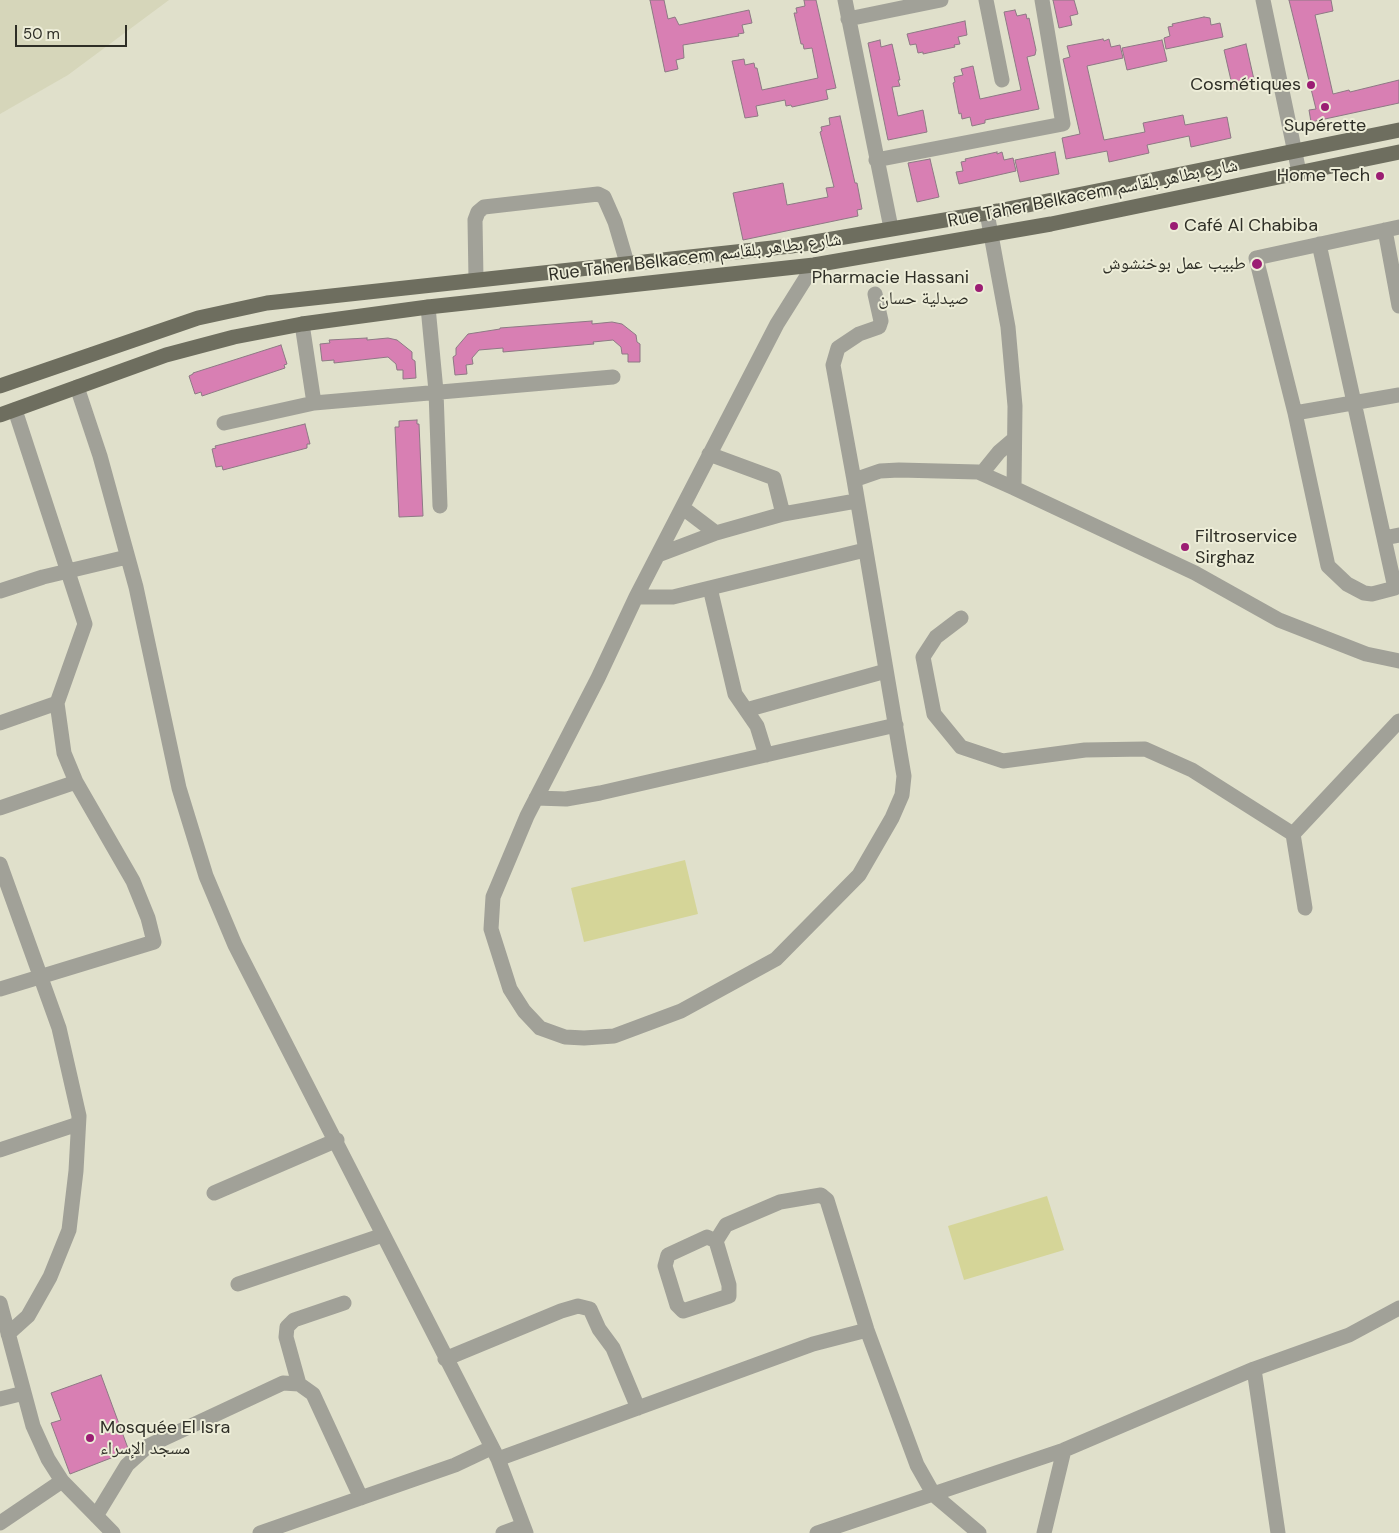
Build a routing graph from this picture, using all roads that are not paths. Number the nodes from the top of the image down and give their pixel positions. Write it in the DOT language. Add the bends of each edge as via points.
graph roads {
  1 [pos="845,0"];
  2 [pos="941,0"];
  3 [pos="986,0"];
  4 [pos="1042,0"];
  5 [pos="1263,0"];
  6 [pos="848,19"];
  7 [pos="1002,80"];
  8 [pos="1399,130"];
  9 [pos="1294,151"];
  10 [pos="1399,152"];
  11 [pos="876,160"];
  12 [pos="1298,172"];
  13 [pos="987,213"];
  14 [pos="892,228"];
  15 [pos="1392,229"];
  16 [pos="991,235"];
  17 [pos="1319,244"];
  18 [pos="627,263"];
  19 [pos="814,265"];
  20 [pos="476,279"];
  21 [pos="875,294"];
  22 [pos="1399,306"];
  23 [pos="428,307"];
  24 [pos="302,324"];
  25 [pos="613,377"];
  26 [pos="0,386"];
  27 [pos="77,387"];
  28 [pos="436,391"];
  29 [pos="1399,395"];
  30 [pos="1355,402"];
  31 [pos="314,403"];
  32 [pos="15,410"];
  33 [pos="1295,413"];
  34 [pos="0,415"];
  35 [pos="224,423"];
  36 [pos="1013,440"];
  37 [pos="709,454"];
  38 [pos="982,473"];
  39 [pos="854,480"];
  40 [pos="1014,488"];
  41 [pos="856,501"];
  42 [pos="440,506"];
  43 [pos="683,508"];
  44 [pos="783,514"];
  45 [pos="716,533"];
  46 [pos="1399,535"];
  47 [pos="1384,538"];
  48 [pos="865,550"];
  49 [pos="658,555"];
  50 [pos="127,557"];
  51 [pos="68,571"];
  52 [pos="710,588"];
  53 [pos="0,591"];
  54 [pos="636,597"];
  55 [pos="961,618"];
  56 [pos="1399,661"];
  57 [pos="886,671"];
  58 [pos="57,703"];
  59 [pos="746,710"];
  60 [pos="1399,721"];
  61 [pos="0,723"];
  62 [pos="896,725"];
  63 [pos="766,755"];
  64 [pos="76,782"];
  65 [pos="536,798"];
  66 [pos="0,808"];
  67 [pos="1293,834"];
  68 [pos="0,864"];
  69 [pos="1305,908"];
  70 [pos="41,976"];
  71 [pos="0,989"];
  72 [pos="78,1124"];
  73 [pos="336,1140"];
  74 [pos="0,1150"];
  75 [pos="214,1193"];
  76 [pos="384,1234"];
  77 [pos="716,1241"];
  78 [pos="238,1284"];
  79 [pos="0,1303"];
  80 [pos="344,1303"];
  81 [pos="1399,1308"];
  82 [pos="867,1330"];
  83 [pos="8,1334"];
  84 [pos="445,1359"];
  85 [pos="1254,1370"];
  86 [pos="299,1384"];
  87 [pos="24,1393"];
  88 [pos="0,1399"];
  89 [pos="638,1408"];
  90 [pos="1064,1450"];
  91 [pos="495,1453"];
  92 [pos="62,1482"];
  93 [pos="934,1495"];
  94 [pos="361,1498"];
  95 [pos="96,1516"];
  96 [pos="0,1524"];
  97 [pos="524,1529"];
  98 [pos="113,1533"];
  99 [pos="260,1533"];
  100 [pos="503,1533"];
  101 [pos="817,1533"];
  102 [pos="979,1533"];
  103 [pos="1044,1533"];
  104 [pos="1278,1533"];
  1 -- 6 [label="street"];
  2 -- 6 [label="street"];
  3 -- 7 [label="street"];
  4 -- 11 [label="street" via="1063,124"];
  5 -- 9 [label="street"];
  6 -- 11 [label="street"];
  8 -- 9 [label="main road, Rue Taher Belkacem شارع بطاهر بلقاسم"];
  9 -- 12 [label="street"];
  9 -- 13 [label="main road, Rue Taher Belkacem شارع بطاهر بلقاسم"];
  10 -- 12 [label="main road, Rue Taher Belkacem شارع بطاهر بلقاسم"];
  11 -- 14 [label="street"];
  12 -- 16 [label="main road, Rue Taher Belkacem شارع بطاهر بلقاسم"];
  13 -- 14 [label="main road, Rue Taher Belkacem شارع بطاهر بلقاسم"];
  13 -- 16 [label="street"];
  14 -- 18 [label="main road, Rue Taher Belkacem شارع بطاهر بلقاسم" via="791,246"];
  15 -- 17 [label="street"];
  15 -- 22 [label="street"];
  16 -- 19 [label="main road, Rue Taher Belkacem شارع بطاهر بلقاسم"];
  16 -- 36 [label="street" via="1008,327 1015,406"];
  17 -- 30 [label="street"];
  17 -- 33 [label="street" via="1256,258"];
  18 -- 20 [label="main road, Rue Taher Belkacem شارع بطاهر بلقاسم"];
  18 -- 20 [label="street" via="615,222 604,197 598,194 484,208 478,212 474,220"];
  19 -- 23 [label="main road, Rue Taher Belkacem شارع بطاهر بلقاسم"];
  19 -- 37 [label="street" via="777,324"];
  20 -- 26 [label="main road, Rue Taher Belkacem شارع بطاهر بلقاسم" via="267,303 198,318"];
  21 -- 39 [label="street" via="879,327 859,334 838,348 833,365"];
  23 -- 24 [label="main road, Rue Taher Belkacem شارع بطاهر بلقاسم"];
  23 -- 28 [label="street"];
  24 -- 27 [label="main road, Rue Taher Belkacem شارع بطاهر بلقاسم" via="166,355"];
  24 -- 31 [label="street"];
  25 -- 28 [label="street"];
  27 -- 32 [label="main road, Rue Taher Belkacem شارع بطاهر بلقاسم"];
  27 -- 50 [label="street" via="100,456"];
  28 -- 31 [label="street"];
  28 -- 42 [label="street"];
  29 -- 30 [label="street"];
  30 -- 33 [label="street"];
  30 -- 47 [label="street"];
  31 -- 35 [label="street"];
  32 -- 34 [label="main road, Rue Taher Belkacem شارع بطاهر بلقاسم"];
  32 -- 51 [label="street"];
  33 -- 47 [label="street" via="1324,552 1333,572 1346,584 1364,593 1395,588"];
  36 -- 38 [label="street"];
  36 -- 40 [label="street"];
  37 -- 43 [label="street"];
  37 -- 44 [label="street" via="774,478"];
  38 -- 39 [label="street" via="899,470"];
  38 -- 40 [label="street"];
  39 -- 41 [label="street"];
  40 -- 56 [label="street" via="1195,573 1279,620 1366,654"];
  41 -- 44 [label="street"];
  41 -- 48 [label="street"];
  43 -- 45 [label="street"];
  43 -- 49 [label="street"];
  44 -- 45 [label="street"];
  45 -- 49 [label="street"];
  46 -- 47 [label="street"];
  48 -- 52 [label="street"];
  48 -- 57 [label="street"];
  49 -- 54 [label="street"];
  50 -- 51 [label="street"];
  50 -- 73 [label="street" via="179,788 206,876 235,945"];
  51 -- 53 [label="street"];
  51 -- 58 [label="street" via="85,624"];
  52 -- 54 [label="street" via="673,597"];
  52 -- 59 [label="street" via="735,694"];
  54 -- 65 [label="street"];
  55 -- 67 [label="street" via="936,637 923,657 934,714 961,747 1004,761 1086,750 1145,749 1192,770"];
  57 -- 59 [label="street"];
  57 -- 62 [label="street"];
  58 -- 61 [label="street"];
  58 -- 64 [label="street" via="64,753"];
  59 -- 63 [label="street" via="757,726"];
  60 -- 67 [label="street"];
  62 -- 63 [label="street"];
  62 -- 65 [label="street" via="904,776 902,795 859,875 776,959 681,1011 614,1036 565,1037 540,1028 510,990 500,960 491,929 493,897"];
  63 -- 65 [label="street" via="600,793 566,799"];
  64 -- 66 [label="street"];
  64 -- 70 [label="street" via="133,880 154,942"];
  67 -- 69 [label="street"];
  68 -- 70 [label="street"];
  70 -- 71 [label="street"];
  70 -- 72 [label="street" via="59,1028 79,1116"];
  72 -- 74 [label="street"];
  72 -- 83 [label="street" via="69,1230 50,1277 28,1316"];
  73 -- 75 [label="street"];
  73 -- 76 [label="street"];
  76 -- 78 [label="street"];
  76 -- 84 [label="street"];
  77 -- 77 [label="street" via="729,1285 729,1296 683,1311 677,1305 665,1266 668,1254 707,1237"];
  77 -- 82 [label="street" via="726,1225 780,1202 822,1195 827,1200"];
  79 -- 83 [label="street"];
  80 -- 86 [label="street" via="294,1320 287,1327 286,1337"];
  81 -- 85 [label="street" via="1349,1335"];
  82 -- 89 [label="street" via="813,1344"];
  82 -- 93 [label="street" via="917,1465"];
  83 -- 87 [label="street"];
  84 -- 89 [label="street" via="561,1311 578,1306 590,1309 598,1329 613,1348"];
  84 -- 91 [label="street"];
  85 -- 90 [label="street"];
  85 -- 104 [label="street"];
  86 -- 94 [label="street" via="318,1401"];
  86 -- 95 [label="street" via="276,1385 148,1446 127,1465"];
  87 -- 88 [label="street"];
  87 -- 92 [label="street" via="33,1426"];
  89 -- 91 [label="street"];
  90 -- 93 [label="street"];
  90 -- 103 [label="street"];
  91 -- 94 [label="street"];
  91 -- 97 [label="street"];
  92 -- 95 [label="street"];
  92 -- 96 [label="street"];
  93 -- 101 [label="street"];
  93 -- 102 [label="street"];
  94 -- 99 [label="street"];
  95 -- 98 [label="street"];
  97 -- 100 [label="street"];
}
